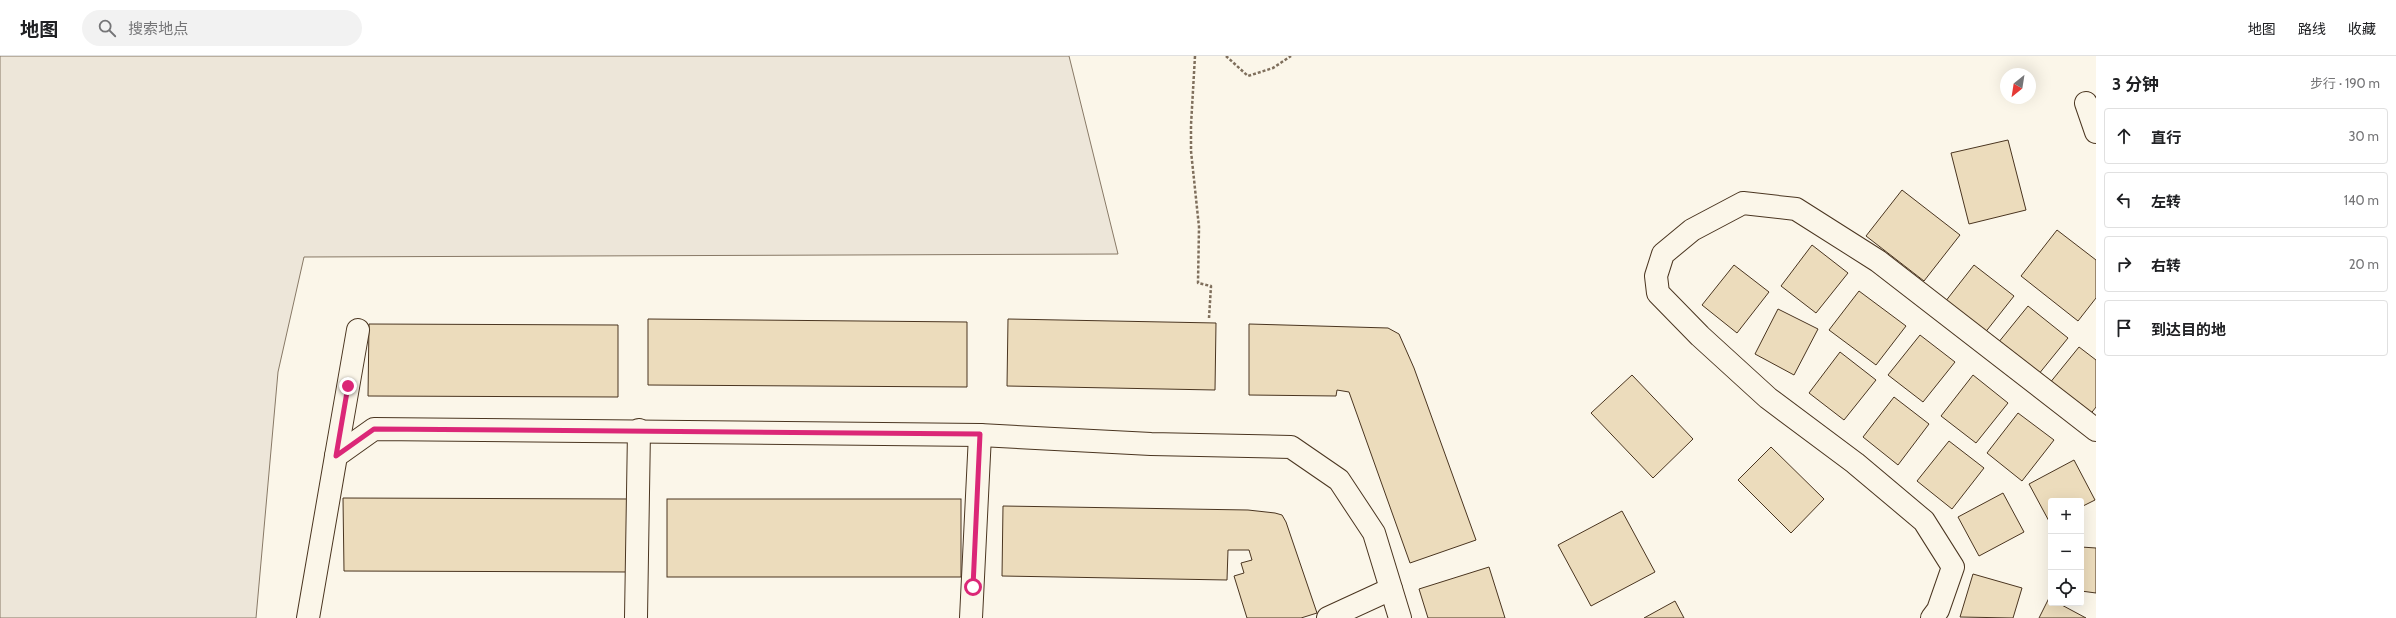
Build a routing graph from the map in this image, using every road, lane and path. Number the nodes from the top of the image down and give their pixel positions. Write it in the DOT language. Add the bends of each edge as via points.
graph roads {
  1 [pos="1196,56"];
  2 [pos="1226,56"];
  3 [pos="1291,56"];
  4 [pos="2086,103"];
  5 [pos="2096,132"];
  6 [pos="1209,318"];
  7 [pos="358,330"];
  8 [pos="639,430"];
  9 [pos="2096,430"];
  10 [pos="980,434"];
  11 [pos="336,456"];
  12 [pos="1391,589"];
  13 [pos="308,618"];
  14 [pos="636,618"];
  15 [pos="971,618"];
  16 [pos="1328,618"];
  17 [pos="1400,618"];
  18 [pos="1932,618"];
  1 -- 6 [label="path" via="1191,125 1199,227 1198,283 1211,286"];
  2 -- 3 [label="path" via="1248,76 1273,68"];
  4 -- 5 [label="street"];
  7 -- 11 [label="street"];
  8 -- 10 [label="street"];
  8 -- 11 [label="street" via="374,429"];
  8 -- 14 [label="street"];
  9 -- 18 [label="street" via="1878,261 1796,209 1743,204 1692,230 1663,254 1656,276 1658,293 1700,336 1768,398 1855,463 1924,521 1953,568 1938,610"];
  10 -- 12 [label="street" via="1151,444 1291,446 1339,480 1374,533"];
  10 -- 15 [label="street"];
  11 -- 13 [label="street"];
  12 -- 16 [label="street"];
  12 -- 17 [label="street"];
}
